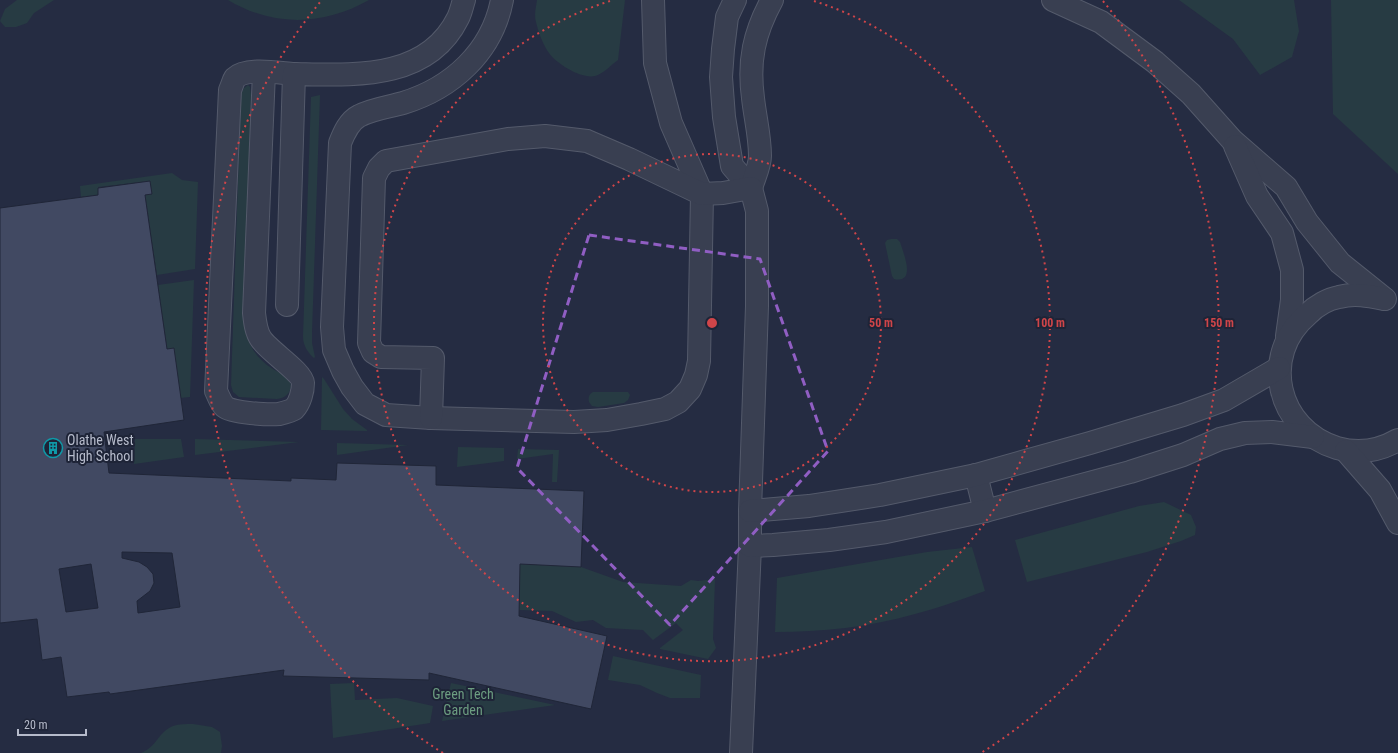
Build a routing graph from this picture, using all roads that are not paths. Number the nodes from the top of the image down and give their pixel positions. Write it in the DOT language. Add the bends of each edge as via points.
graph roads {
  1 [pos="464,0"];
  2 [pos="502,0"];
  3 [pos="653,0"];
  4 [pos="735,0"];
  5 [pos="772,0"];
  6 [pos="1053,0"];
  7 [pos="264,72"];
  8 [pos="294,74"];
  9 [pos="1232,140"];
  10 [pos="751,188"];
  11 [pos="702,194"];
  12 [pos="1391,302"];
  13 [pos="287,305"];
  14 [pos="1286,340"];
  15 [pos="1279,368"];
  16 [pos="431,418"];
  17 [pos="1313,437"];
  18 [pos="1398,440"];
  19 [pos="1346,451"];
  20 [pos="976,475"];
  21 [pos="750,511"];
  22 [pos="985,511"];
  23 [pos="1398,523"];
  24 [pos="750,546"];
  25 [pos="740,753"];
  1 -- 8 [label="street" via="458,18 442,41 422,57 403,66 375,72"];
  2 -- 16 [label="street" via="489,38 455,77 431,93 358,116 346,128 340,143 332,327 334,350 352,387 365,404 386,415"];
  3 -- 11 [label="street" via="655,63 671,123"];
  4 -- 10 [label="street" via="727,17 723,49 721,77 724,117 732,166"];
  5 -- 10 [label="street" via="762,19 752,56 751,77 760,157"];
  6 -- 9 [label="street" via="1101,22 1156,62 1191,94"];
  7 -- 7 [label="street" via="245,73 235,78 230,90 216,391 226,407 236,412 280,414 294,408 302,395 303,381 296,371 260,338 254,313"];
  7 -- 8 [label="street"];
  8 -- 13 [label="street"];
  9 -- 12 [label="street" via="1286,187 1307,222 1340,263"];
  9 -- 14 [label="street" via="1257,196 1282,233 1292,270 1292,300"];
  10 -- 11 [label="street"];
  10 -- 21 [label="street" via="757,211 757,306"];
  11 -- 16 [label="street" via="699,361 690,389 678,402 665,409 607,420 574,422"];
  11 -- 16 [label="street" via="586,141 545,136 508,139 386,160 374,178 369,343 373,352 381,357 433,358"];
  12 -- 14 [label="street" via="1362,294 1338,297 1317,306 1299,321"];
  14 -- 15 [label="street"];
  15 -- 17 [label="street" via="1282,393 1292,416 1306,433"];
  15 -- 20 [label="street" via="1224,400 1090,443"];
  17 -- 19 [label="street" via="1325,445"];
  17 -- 22 [label="street" via="1272,432 1245,433 1220,439 1183,456 1130,472"];
  18 -- 19 [label="street" via="1388,446 1368,451"];
  19 -- 23 [label="street" via="1380,490"];
  20 -- 21 [label="street" via="880,495 809,506"];
  20 -- 22 [label="street"];
  21 -- 24 [label="street"];
  22 -- 24 [label="street" via="886,532 829,540"];
  24 -- 25 [label="street"];
}
